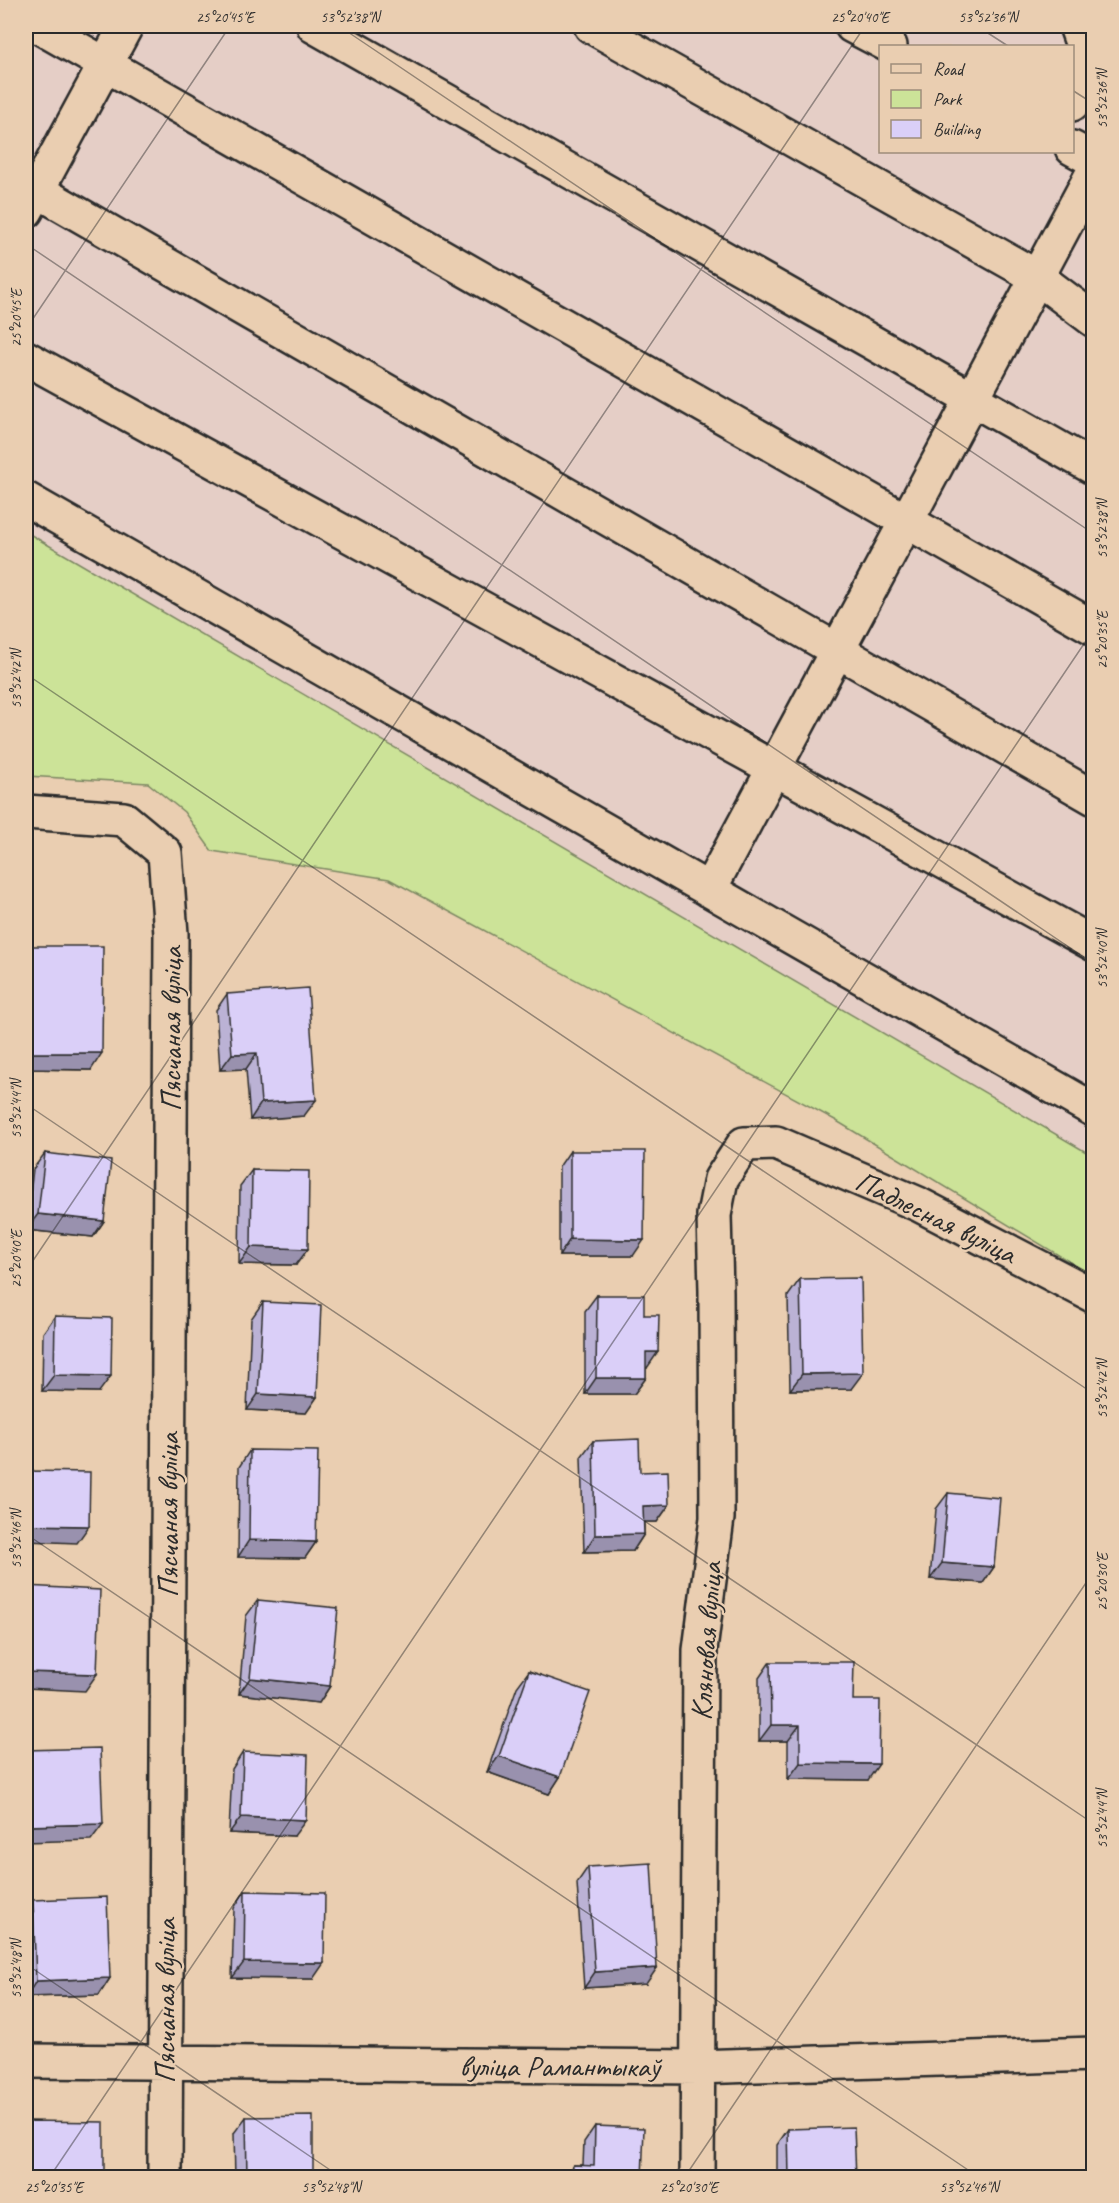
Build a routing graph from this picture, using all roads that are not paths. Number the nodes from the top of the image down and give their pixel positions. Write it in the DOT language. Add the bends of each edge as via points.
graph roads {
  1 [pos="38,26"];
  2 [pos="126,26"];
  3 [pos="314,26"];
  4 [pos="591,26"];
  5 [pos="852,26"];
  6 [pos="1076,26"];
  7 [pos="888,45"];
  8 [pos="105,64"];
  9 [pos="1092,65"];
  10 [pos="1074,100"];
  11 [pos="1074,149"];
  12 [pos="1094,160"];
  13 [pos="1094,171"];
  14 [pos="29,195"];
  15 [pos="1037,277"];
  16 [pos="1094,320"];
  17 [pos="26,358"];
  18 [pos="972,399"];
  19 [pos="1094,468"];
  20 [pos="26,499"];
  21 [pos="906,521"];
  22 [pos="1094,628"];
  23 [pos="837,651"];
  24 [pos="774,769"];
  25 [pos="1094,798"];
  26 [pos="26,812"];
  27 [pos="709,890"];
  28 [pos="1094,944"];
  29 [pos="1094,1110"];
  30 [pos="776,1143"];
  31 [pos="1094,1296"];
  32 [pos="1094,2054"];
  33 [pos="26,2061"];
  34 [pos="165,2062"];
  35 [pos="697,2067"];
  36 [pos="165,2178"];
  37 [pos="697,2178"];
  1 -- 8 [label="street"];
  2 -- 8 [label="street"];
  3 -- 18 [label="street"];
  4 -- 15 [label="street"];
  5 -- 7 [label="street"];
  6 -- 9 [label="street"];
  8 -- 14 [label="street"];
  8 -- 21 [label="street"];
  9 -- 10 [label="street"];
  11 -- 12 [label="street"];
  13 -- 15 [label="street"];
  14 -- 23 [label="street"];
  15 -- 16 [label="street"];
  15 -- 18 [label="street"];
  17 -- 24 [label="street"];
  18 -- 19 [label="street"];
  18 -- 21 [label="street"];
  20 -- 27 [label="street"];
  21 -- 22 [label="street"];
  21 -- 23 [label="street"];
  23 -- 24 [label="street"];
  23 -- 25 [label="street"];
  24 -- 27 [label="street"];
  24 -- 28 [label="street"];
  26 -- 34 [label="street, Пясчаная вуліца" via="124,819 165,852 171,934"];
  27 -- 29 [label="street"];
  30 -- 31 [label="street, Падлесная вуліца" via="918,1204"];
  30 -- 35 [label="street, Кляновая вуліца" via="744,1144 721,1179 714,1215 717,1518 700,1650"];
  32 -- 35 [label="street, вуліца Рамантыкаў"];
  33 -- 34 [label="street, вуліца Рамантыкаў"];
  34 -- 35 [label="street, вуліца Рамантыкаў"];
  34 -- 36 [label="street, Пясчаная вуліца"];
  35 -- 37 [label="street, Кляновая вуліца"];
}
